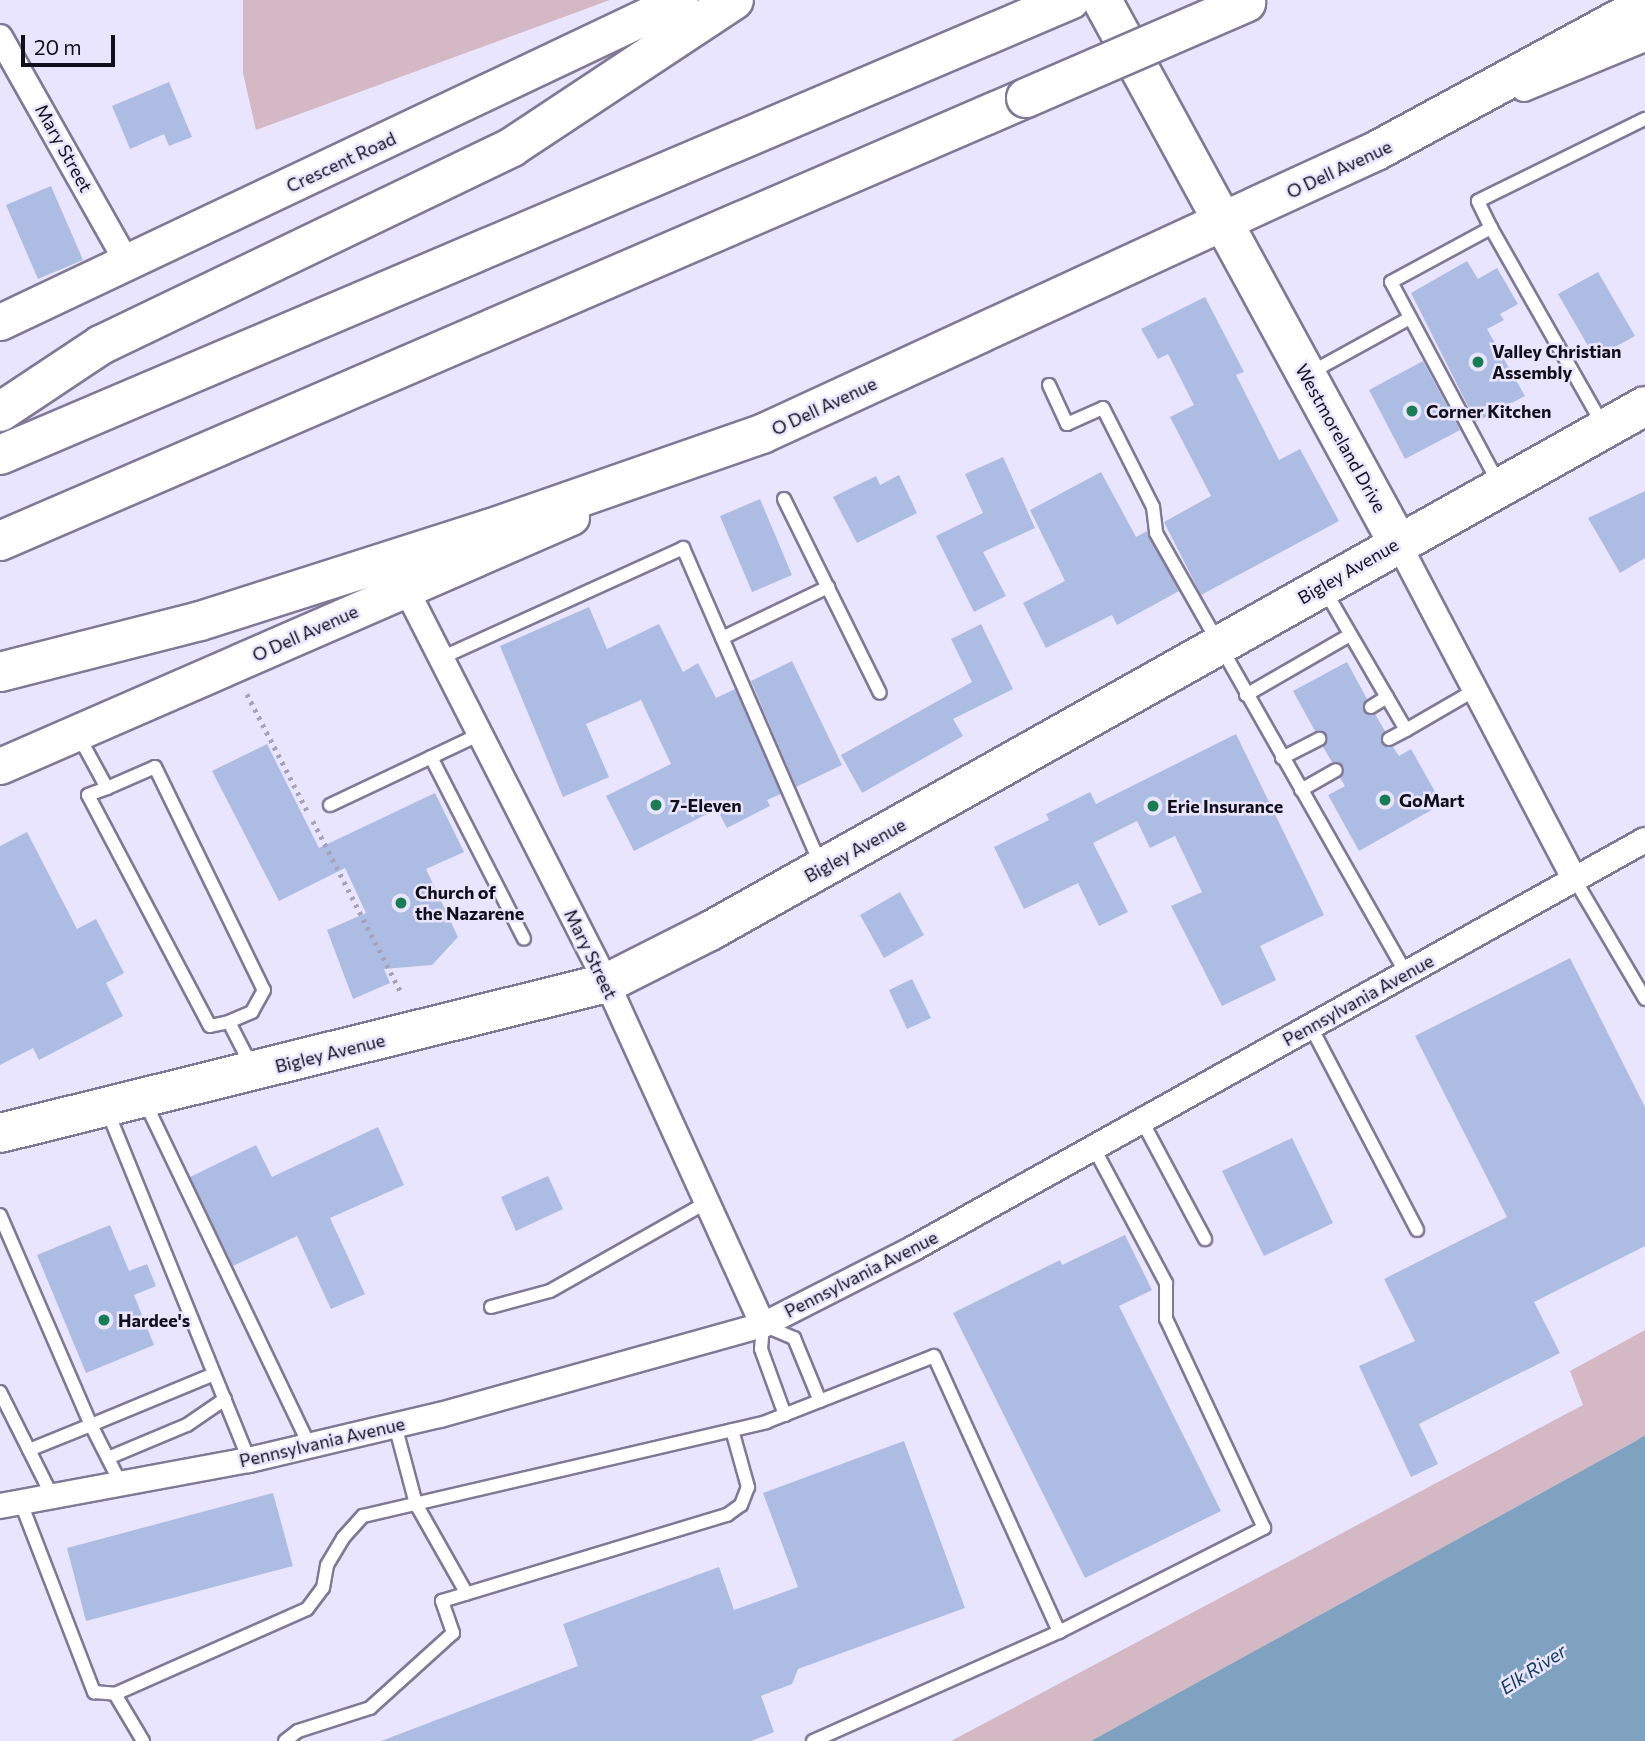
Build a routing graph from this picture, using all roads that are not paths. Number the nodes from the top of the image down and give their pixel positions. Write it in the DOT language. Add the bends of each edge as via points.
graph roads {
  1 [pos="680,0"];
  2 [pos="734,0"];
  3 [pos="1070,0"];
  4 [pos="1102,0"];
  5 [pos="1250,2"];
  6 [pos="1645,5"];
  7 [pos="0,37"];
  8 [pos="1645,38"];
  9 [pos="1645,119"];
  10 [pos="1378,149"];
  11 [pos="1224,223"];
  12 [pos="1491,228"];
  13 [pos="126,261"];
  14 [pos="1410,318"];
  15 [pos="0,322"];
  16 [pos="1306,374"];
  17 [pos="1049,385"];
  18 [pos="1645,406"];
  19 [pos="0,412"];
  20 [pos="1605,428"];
  21 [pos="762,434"];
  22 [pos="0,455"];
  23 [pos="1500,487"];
  24 [pos="783,499"];
  25 [pos="0,541"];
  26 [pos="1398,543"];
  27 [pos="1322,586"];
  28 [pos="828,587"];
  29 [pos="406,589"];
  30 [pos="1350,635"];
  31 [pos="722,638"];
  32 [pos="1217,645"];
  33 [pos="441,658"];
  34 [pos="0,672"];
  35 [pos="1475,690"];
  36 [pos="880,692"];
  37 [pos="1247,695"];
  38 [pos="1387,697"];
  39 [pos="1371,707"];
  40 [pos="1406,730"];
  41 [pos="77,733"];
  42 [pos="480,734"];
  43 [pos="1319,739"];
  44 [pos="1389,739"];
  45 [pos="431,757"];
  46 [pos="1282,758"];
  47 [pos="0,766"];
  48 [pos="1336,770"];
  49 [pos="107,788"];
  50 [pos="1301,790"];
  51 [pos="330,805"];
  52 [pos="1645,840"];
  53 [pos="822,868"];
  54 [pos="1575,880"];
  55 [pos="524,939"];
  56 [pos="1406,973"];
  57 [pos="607,983"];
  58 [pos="1645,999"];
  59 [pos="229,1022"];
  60 [pos="1311,1027"];
  61 [pos="254,1072"];
  62 [pos="142,1097"];
  63 [pos="106,1105"];
  64 [pos="1142,1121"];
  65 [pos="0,1133"];
  66 [pos="1094,1148"];
  67 [pos="707,1202"];
  68 [pos="0,1215"];
  69 [pos="1417,1230"];
  70 [pos="1205,1239"];
  71 [pos="491,1307"];
  72 [pos="763,1325"];
  73 [pos="215,1374"];
  74 [pos="0,1392"];
  75 [pos="225,1399"];
  76 [pos="820,1401"];
  77 [pos="785,1415"];
  78 [pos="91,1425"];
  79 [pos="395,1425"];
  80 [pos="732,1430"];
  81 [pos="309,1445"];
  82 [pos="29,1450"];
  83 [pos="108,1458"];
  84 [pos="249,1460"];
  85 [pos="122,1486"];
  86 [pos="53,1498"];
  87 [pos="416,1504"];
  88 [pos="11,1505"];
  89 [pos="467,1594"];
  90 [pos="1059,1632"];
  91 [pos="115,1694"];
  92 [pos="143,1741"];
  93 [pos="285,1741"];
  94 [pos="813,1741"];
  1 -- 13 [label="street, Crescent Road"];
  2 -- 19 [label="main road" via="512,147 101,345"];
  3 -- 22 [label="main road"];
  4 -- 11 [label="main road, Westmoreland Drive"];
  5 -- 25 [label="main road, bridge"];
  6 -- 10 [label="main road"];
  7 -- 13 [label="street, Mary Street"];
  8 -- 10 [label="street, O Dell Avenue"];
  9 -- 12 [label="lane" via="1478,201"];
  10 -- 11 [label="main road, O Dell Avenue"];
  11 -- 16 [label="main road, Westmoreland Drive"];
  11 -- 21 [label="main road, O Dell Avenue"];
  12 -- 14 [label="lane" via="1391,282"];
  12 -- 20 [label="lane"];
  13 -- 15 [label="street, Crescent Road"];
  14 -- 16 [label="lane"];
  14 -- 23 [label="lane"];
  16 -- 26 [label="main road, Westmoreland Drive"];
  17 -- 32 [label="lane" via="1067,424 1103,408 1153,507 1156,533"];
  18 -- 20 [label="main road, Bigley Avenue"];
  20 -- 23 [label="main road, Bigley Avenue"];
  21 -- 29 [label="street, O Dell Avenue"];
  21 -- 34 [label="main road" via="489,529 214,617"];
  23 -- 26 [label="main road, Bigley Avenue"];
  24 -- 28 [label="lane"];
  26 -- 27 [label="main road, Bigley Avenue"];
  26 -- 35 [label="street, Westmoreland Drive"];
  27 -- 30 [label="lane"];
  27 -- 32 [label="main road, Bigley Avenue"];
  28 -- 31 [label="lane"];
  28 -- 36 [label="lane"];
  29 -- 33 [label="street, Mary Street"];
  29 -- 41 [label="street, O Dell Avenue"];
  30 -- 37 [label="lane"];
  30 -- 38 [label="lane"];
  31 -- 33 [label="lane" via="683,548"];
  31 -- 53 [label="lane"];
  32 -- 37 [label="lane"];
  32 -- 53 [label="main road, Bigley Avenue"];
  33 -- 42 [label="street, Mary Street"];
  35 -- 40 [label="lane"];
  35 -- 54 [label="street, Westmoreland Drive"];
  37 -- 46 [label="lane"];
  38 -- 39 [label="lane"];
  38 -- 40 [label="lane"];
  40 -- 44 [label="lane"];
  41 -- 47 [label="street, O Dell Avenue"];
  41 -- 49 [label="lane"];
  42 -- 45 [label="lane"];
  42 -- 57 [label="street, Mary Street"];
  43 -- 46 [label="lane"];
  45 -- 51 [label="lane"];
  45 -- 55 [label="lane"];
  46 -- 50 [label="lane"];
  48 -- 50 [label="lane"];
  49 -- 59 [label="lane" via="88,795 210,1026"];
  49 -- 59 [label="lane" via="155,766 264,990 252,1012"];
  50 -- 56 [label="lane"];
  52 -- 54 [label="street, Pennsylvania Avenue"];
  53 -- 57 [label="main road, Bigley Avenue"];
  54 -- 56 [label="street, Pennsylvania Avenue"];
  54 -- 58 [label="lane"];
  56 -- 60 [label="street, Pennsylvania Avenue"];
  57 -- 61 [label="main road, Bigley Avenue"];
  57 -- 67 [label="street, Mary Street"];
  59 -- 61 [label="lane"];
  60 -- 64 [label="street, Pennsylvania Avenue"];
  60 -- 69 [label="lane"];
  61 -- 62 [label="main road, Bigley Avenue"];
  62 -- 63 [label="main road, Bigley Avenue"];
  62 -- 81 [label="lane"];
  63 -- 65 [label="main road, Bigley Avenue"];
  63 -- 73 [label="lane"];
  64 -- 66 [label="street, Pennsylvania Avenue"];
  64 -- 70 [label="lane"];
  66 -- 72 [label="street, Pennsylvania Avenue"];
  66 -- 90 [label="lane" via="1166,1283 1166,1319 1264,1528"];
  67 -- 71 [label="lane" via="550,1291"];
  67 -- 72 [label="street, Mary Street"];
  68 -- 78 [label="lane"];
  72 -- 76 [label="lane" via="794,1338"];
  72 -- 77 [label="lane" via="761,1349"];
  72 -- 79 [label="street, Pennsylvania Avenue"];
  73 -- 75 [label="lane"];
  73 -- 78 [label="lane"];
  74 -- 82 [label="lane"];
  75 -- 83 [label="lane" via="187,1425"];
  75 -- 84 [label="lane"];
  76 -- 77 [label="lane"];
  76 -- 90 [label="lane" via="934,1356"];
  77 -- 80 [label="lane"];
  78 -- 82 [label="lane"];
  78 -- 83 [label="lane"];
  79 -- 81 [label="street, Pennsylvania Avenue"];
  79 -- 87 [label="lane"];
  80 -- 87 [label="lane"];
  80 -- 89 [label="lane" via="748,1488 741,1505 727,1515"];
  81 -- 84 [label="street, Pennsylvania Avenue"];
  82 -- 86 [label="lane"];
  83 -- 85 [label="lane"];
  84 -- 85 [label="street, Pennsylvania Avenue"];
  85 -- 86 [label="street, Pennsylvania Avenue"];
  86 -- 88 [label="street, Pennsylvania Avenue"];
  87 -- 89 [label="lane"];
  87 -- 91 [label="lane" via="363,1516 343,1538 327,1565 323,1588 307,1609"];
  88 -- 91 [label="lane" via="94,1692"];
  89 -- 93 [label="lane" via="442,1601 453,1633 370,1708 298,1731"];
  90 -- 94 [label="lane"];
  91 -- 92 [label="lane"];
}
